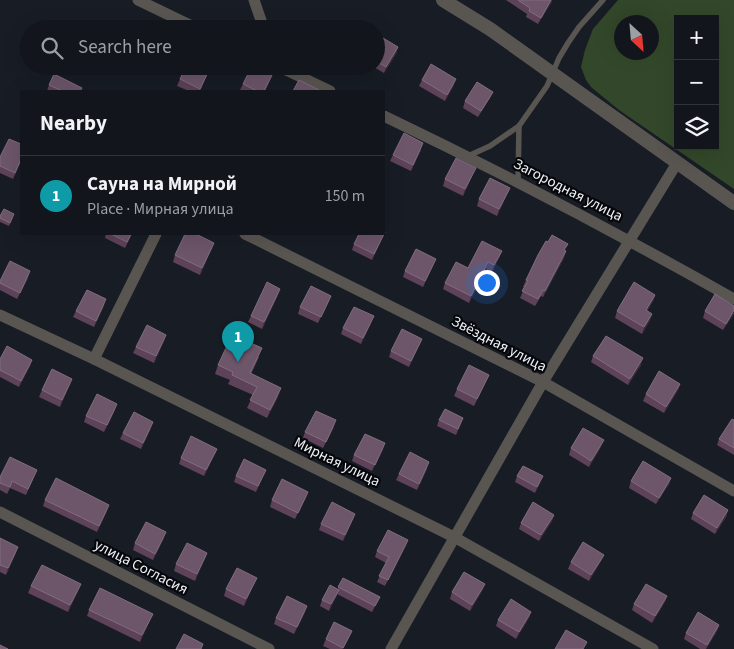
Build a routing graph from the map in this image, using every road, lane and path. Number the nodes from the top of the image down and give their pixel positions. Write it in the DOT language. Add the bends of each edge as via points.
graph roads {
  1 [pos="138,0"];
  2 [pos="254,0"];
  3 [pos="443,0"];
  4 [pos="603,0"];
  5 [pos="179,20"];
  6 [pos="261,20"];
  7 [pos="553,73"];
  8 [pos="297,75"];
  9 [pos="328,90"];
  10 [pos="385,116"];
  11 [pos="519,126"];
  12 [pos="468,156"];
  13 [pos="677,163"];
  14 [pos="518,181"];
  15 [pos="734,203"];
  16 [pos="156,235"];
  17 [pos="247,235"];
  18 [pos="630,240"];
  19 [pos="734,299"];
  20 [pos="0,315"];
  21 [pos="94,359"];
  22 [pos="543,382"];
  23 [pos="734,491"];
  24 [pos="0,512"];
  25 [pos="454,537"];
  26 [pos="269,649"];
  27 [pos="391,649"];
  28 [pos="653,649"];
  1 -- 5 [label="street"];
  2 -- 6 [label="street"];
  3 -- 7 [label="street"];
  4 -- 7 [label="lane" via="568,43"];
  7 -- 11 [label="lane"];
  7 -- 13 [label="street"];
  8 -- 9 [label="street"];
  10 -- 12 [label="street, Загородная улица"];
  11 -- 12 [label="lane" via="490,146"];
  11 -- 14 [label="lane"];
  12 -- 14 [label="street, Загородная улица"];
  13 -- 15 [label="street"];
  13 -- 18 [label="street"];
  14 -- 18 [label="street, Загородная улица"];
  16 -- 21 [label="street"];
  17 -- 22 [label="street, Звёздная улица"];
  18 -- 19 [label="street, Загородная улица"];
  18 -- 22 [label="street"];
  20 -- 21 [label="street, Мирная улица"];
  21 -- 25 [label="street, Мирная улица"];
  22 -- 23 [label="street, Звёздная улица"];
  22 -- 25 [label="street"];
  24 -- 26 [label="street, улица Согласия"];
  25 -- 27 [label="street"];
  25 -- 28 [label="street, Мирная улица"];
}
